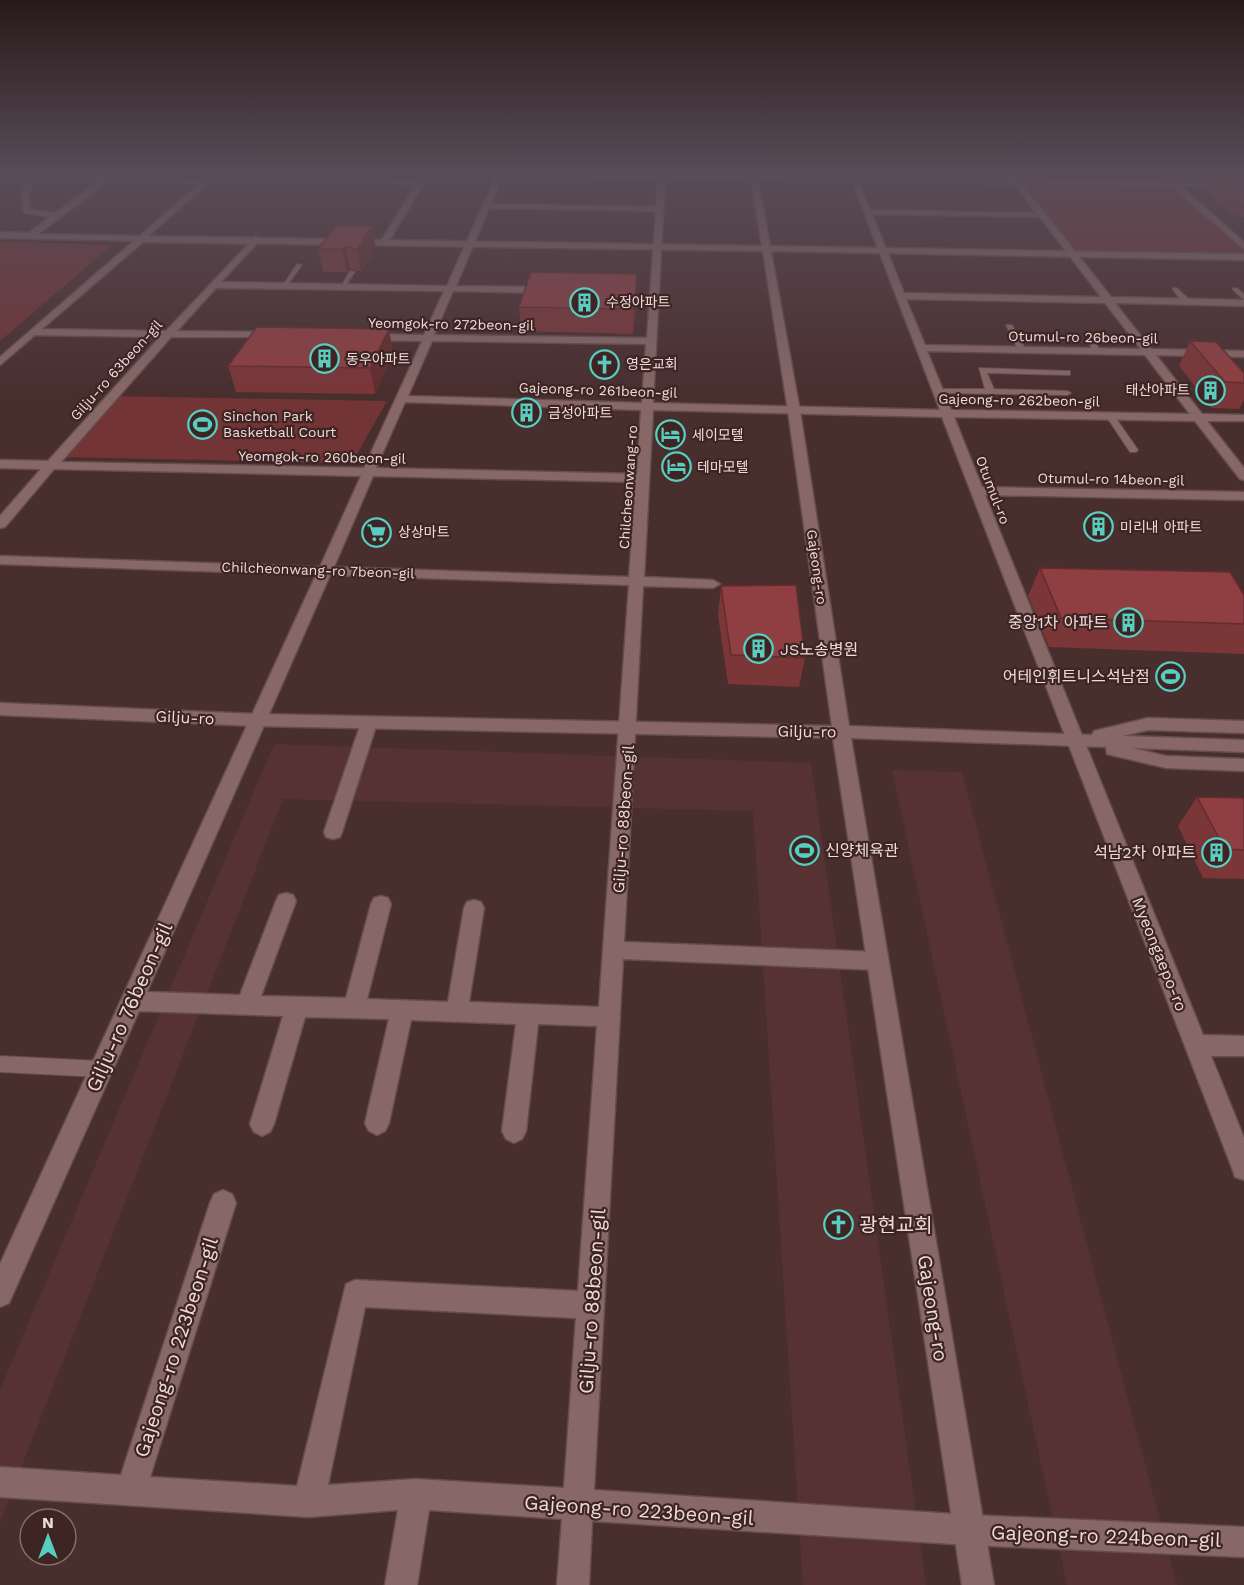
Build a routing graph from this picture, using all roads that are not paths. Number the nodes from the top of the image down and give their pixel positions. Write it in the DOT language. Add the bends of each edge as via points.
graph roads {
  1 [pos="132,247"];
  2 [pos="249,247"];
  3 [pos="467,247"];
  4 [pos="619,247"];
  5 [pos="765,247"];
  6 [pos="881,247"];
  7 [pos="1067,247"];
  8 [pos="658,248"];
  9 [pos="765,250"];
  10 [pos="883,251"];
  11 [pos="1073,255"];
  12 [pos="1244,257"];
  13 [pos="299,265"];
  14 [pos="352,272"];
  15 [pos="214,285"];
  16 [pos="284,286"];
  17 [pos="342,287"];
  18 [pos="448,288"];
  19 [pos="1176,289"];
  20 [pos="1235,289"];
  21 [pos="564,291"];
  22 [pos="901,296"];
  23 [pos="1244,298"];
  24 [pos="1108,300"];
  25 [pos="1187,302"];
  26 [pos="1244,303"];
  27 [pos="1009,327"];
  28 [pos="34,332"];
  29 [pos="169,334"];
  30 [pos="284,335"];
  31 [pos="355,336"];
  32 [pos="1088,336"];
  33 [pos="427,337"];
  34 [pos="652,341"];
  35 [pos="921,348"];
  36 [pos="1022,350"];
  37 [pos="1098,352"];
  38 [pos="1148,353"];
  39 [pos="1244,354"];
  40 [pos="0,362"];
  41 [pos="1067,373"];
  42 [pos="938,391"];
  43 [pos="990,392"];
  44 [pos="1067,393"];
  45 [pos="401,399"];
  46 [pos="648,406"];
  47 [pos="794,411"];
  48 [pos="948,414"];
  49 [pos="1110,416"];
  50 [pos="1199,417"];
  51 [pos="1244,418"];
  52 [pos="1132,450"];
  53 [pos="0,464"];
  54 [pos="51,465"];
  55 [pos="366,473"];
  56 [pos="1244,476"];
  57 [pos="643,478"];
  58 [pos="977,491"];
  59 [pos="1244,496"];
  60 [pos="0,524"];
  61 [pos="0,560"];
  62 [pos="323,570"];
  63 [pos="636,582"];
  64 [pos="713,584"];
  65 [pos="0,709"];
  66 [pos="257,720"];
  67 [pos="369,723"];
  68 [pos="1244,727"];
  69 [pos="628,729"];
  70 [pos="841,732"];
  71 [pos="1076,740"];
  72 [pos="1244,746"];
  73 [pos="1244,765"];
  74 [pos="333,832"];
  75 [pos="286,901"];
  76 [pos="381,904"];
  77 [pos="474,908"];
  78 [pos="614,950"];
  79 [pos="878,961"];
  80 [pos="131,1001"];
  81 [pos="247,1005"];
  82 [pos="297,1006"];
  83 [pos="354,1008"];
  84 [pos="402,1010"];
  85 [pos="457,1012"];
  86 [pos="528,1014"];
  87 [pos="610,1017"];
  88 [pos="1196,1045"];
  89 [pos="1244,1046"];
  90 [pos="0,1064"];
  91 [pos="100,1069"];
  92 [pos="377,1123"];
  93 [pos="262,1125"];
  94 [pos="514,1131"];
  95 [pos="1244,1168"];
  96 [pos="223,1203"];
  97 [pos="0,1294"];
  98 [pos="591,1305"];
  99 [pos="0,1482"];
  100 [pos="129,1492"];
  101 [pos="416,1494"];
  102 [pos="309,1502"];
  103 [pos="579,1506"];
  104 [pos="969,1530"];
  105 [pos="1244,1542"];
  106 [pos="401,1585"];
  107 [pos="573,1585"];
  108 [pos="978,1585"];
  1 -- 28 [label="street"];
  2 -- 15 [label="street, Gilju-ro 63beon-gil"];
  3 -- 18 [label="street, Gilju-ro 76beon-gil"];
  4 -- 8 [label="street"];
  5 -- 9 [label="street, Gajeong-ro"];
  6 -- 10 [label="street, Otumul-ro"];
  7 -- 11 [label="street"];
  8 -- 9 [label="street"];
  8 -- 34 [label="street, Chilcheonwang-ro" via="649,293"];
  9 -- 10 [label="street"];
  9 -- 47 [label="street, Gajeong-ro"];
  10 -- 11 [label="street"];
  10 -- 22 [label="street, Otumul-ro"];
  11 -- 12 [label="street"];
  11 -- 24 [label="street"];
  13 -- 16 [label="lane"];
  14 -- 17 [label="lane"];
  15 -- 16 [label="street"];
  15 -- 29 [label="street, Gilju-ro 63beon-gil"];
  16 -- 17 [label="street"];
  17 -- 18 [label="street"];
  18 -- 21 [label="street"];
  18 -- 33 [label="street, Gilju-ro 76beon-gil"];
  19 -- 25 [label="lane"];
  20 -- 23 [label="lane"];
  22 -- 24 [label="street"];
  22 -- 35 [label="street, Otumul-ro"];
  24 -- 25 [label="street"];
  24 -- 38 [label="street"];
  25 -- 26 [label="street"];
  27 -- 36 [label="lane"];
  28 -- 29 [label="street"];
  28 -- 40 [label="street"];
  29 -- 30 [label="street"];
  29 -- 54 [label="street, Gilju-ro 63beon-gil"];
  31 -- 33 [label="street, Yeomgok-ro 272beon-gil"];
  32 -- 37 [label="lane"];
  33 -- 34 [label="street, Yeomgok-ro 272beon-gil"];
  33 -- 45 [label="street, Gilju-ro 76beon-gil"];
  34 -- 46 [label="street, Chilcheonwang-ro"];
  35 -- 36 [label="street, Otumul-ro 26beon-gil"];
  35 -- 42 [label="street, Otumul-ro"];
  36 -- 37 [label="street, Otumul-ro 26beon-gil"];
  37 -- 38 [label="street, Otumul-ro 26beon-gil"];
  38 -- 39 [label="street, Otumul-ro 26beon-gil"];
  38 -- 50 [label="street"];
  41 -- 43 [label="lane" via="982,370"];
  42 -- 43 [label="lane"];
  42 -- 48 [label="street, Otumul-ro"];
  43 -- 44 [label="lane"];
  45 -- 46 [label="street, Gajeong-ro 261beon-gil"];
  45 -- 55 [label="street, Gilju-ro 76beon-gil"];
  46 -- 47 [label="street, Gajeong-ro 261beon-gil"];
  46 -- 57 [label="street, Chilcheonwang-ro"];
  47 -- 48 [label="street, Gajeong-ro 262beon-gil"];
  47 -- 70 [label="street, Gajeong-ro"];
  48 -- 49 [label="street, Gajeong-ro 262beon-gil"];
  48 -- 58 [label="street, Otumul-ro"];
  49 -- 50 [label="street, Gajeong-ro 262beon-gil"];
  49 -- 52 [label="lane"];
  50 -- 51 [label="street, Gajeong-ro 262beon-gil"];
  50 -- 56 [label="street"];
  53 -- 54 [label="street, Yeomgok-ro 260beon-gil"];
  54 -- 55 [label="street, Yeomgok-ro 260beon-gil"];
  54 -- 60 [label="street, Gilju-ro 63beon-gil"];
  55 -- 57 [label="street, Yeomgok-ro 260beon-gil"];
  55 -- 62 [label="street, Gilju-ro 76beon-gil"];
  57 -- 63 [label="street, Chilcheonwang-ro"];
  58 -- 59 [label="street, Otumul-ro 14beon-gil"];
  58 -- 71 [label="street, Otumul-ro" via="1022,589"];
  61 -- 62 [label="street, Chilcheonwang-ro 7beon-gil"];
  62 -- 63 [label="street, Chilcheonwang-ro 7beon-gil"];
  62 -- 66 [label="street, Gilju-ro 76beon-gil"];
  63 -- 64 [label="street, Chilcheonwang-ro 7beon-gil"];
  63 -- 69 [label="street, Chilcheonwang-ro"];
  65 -- 66 [label="street, Gilju-ro"];
  66 -- 67 [label="street, Gilju-ro"];
  66 -- 80 [label="street, Gilju-ro 76beon-gil"];
  67 -- 69 [label="street, Gilju-ro"];
  67 -- 74 [label="street"];
  68 -- 71 [label="street" via="1148,724"];
  69 -- 70 [label="street, Gilju-ro"];
  69 -- 78 [label="street, Gilju-ro 88beon-gil"];
  70 -- 71 [label="street, Gilju-ro"];
  70 -- 79 [label="street, Gajeong-ro"];
  71 -- 72 [label="street, Gilju-ro"];
  71 -- 73 [label="street" via="1166,762"];
  71 -- 88 [label="street, Myeongaepo-ro"];
  75 -- 81 [label="street"];
  76 -- 83 [label="street"];
  77 -- 85 [label="street"];
  78 -- 79 [label="street"];
  78 -- 87 [label="street, Gilju-ro 88beon-gil"];
  79 -- 104 [label="street, Gajeong-ro"];
  80 -- 81 [label="street"];
  80 -- 91 [label="street, Gilju-ro 76beon-gil"];
  81 -- 82 [label="street"];
  82 -- 83 [label="street"];
  82 -- 93 [label="street"];
  83 -- 84 [label="street"];
  84 -- 85 [label="street"];
  84 -- 92 [label="street"];
  85 -- 86 [label="street"];
  86 -- 87 [label="street"];
  86 -- 94 [label="street"];
  87 -- 98 [label="street, Gilju-ro 88beon-gil"];
  88 -- 89 [label="street"];
  88 -- 95 [label="street, Myeongaepo-ro"];
  90 -- 91 [label="lane"];
  91 -- 97 [label="street, Gilju-ro 76beon-gil"];
  96 -- 100 [label="street, Gajeong-ro 223beon-gil"];
  98 -- 102 [label="street" via="355,1293"];
  98 -- 103 [label="street, Gilju-ro 88beon-gil"];
  99 -- 100 [label="street, Gajeong-ro 223beon-gil"];
  100 -- 102 [label="street, Gajeong-ro 223beon-gil"];
  101 -- 102 [label="street, Gajeong-ro 223beon-gil"];
  101 -- 103 [label="street, Gajeong-ro 223beon-gil"];
  101 -- 106 [label="street"];
  103 -- 104 [label="street, Gajeong-ro 223beon-gil"];
  103 -- 107 [label="street, Gilju-ro 88beon-gil"];
  104 -- 105 [label="street, Gajeong-ro 224beon-gil"];
  104 -- 108 [label="street, Gajeong-ro"];
}
